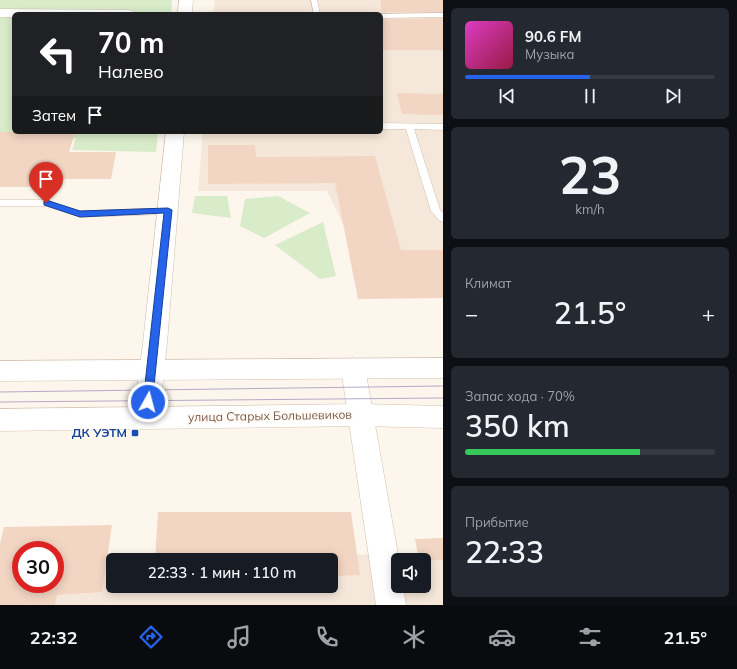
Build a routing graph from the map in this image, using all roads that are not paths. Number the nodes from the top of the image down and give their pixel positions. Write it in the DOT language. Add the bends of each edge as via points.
graph roads {
  1 [pos="186,0"];
  2 [pos="314,0"];
  3 [pos="53,6"];
  4 [pos="76,6"];
  5 [pos="115,12"];
  6 [pos="185,12"];
  7 [pos="317,12"];
  8 [pos="0,13"];
  9 [pos="443,15"];
  10 [pos="383,16"];
  11 [pos="383,126"];
  12 [pos="409,126"];
  13 [pos="443,127"];
  14 [pos="175,134"];
  15 [pos="0,202"];
  16 [pos="168,210"];
  17 [pos="443,219"];
  18 [pos="353,368"];
  19 [pos="443,368"];
  20 [pos="152,370"];
  21 [pos="0,371"];
  22 [pos="361,415"];
  23 [pos="443,417"];
  24 [pos="146,418"];
  25 [pos="0,420"];
  26 [pos="391,605"];
  1 -- 6 [label="street"];
  2 -- 7 [label="lane"];
  3 -- 4 [label="street"];
  3 -- 8 [label="street"];
  4 -- 5 [label="street"];
  9 -- 10 [label="lane"];
  11 -- 12 [label="lane"];
  12 -- 13 [label="lane"];
  12 -- 17 [label="lane" via="436,211"];
  14 -- 16 [label="street"];
  15 -- 16 [label="lane" via="46,203 80,214"];
  16 -- 20 [label="street"];
  18 -- 19 [label="street"];
  18 -- 20 [label="street"];
  18 -- 22 [label="street"];
  20 -- 21 [label="street"];
  20 -- 24 [label="street"];
  22 -- 23 [label="street, улица Старых Большевиков"];
  22 -- 24 [label="street, улица Старых Большевиков"];
  22 -- 26 [label="street"];
  24 -- 25 [label="street, улица Старых Большевиков"];
}
